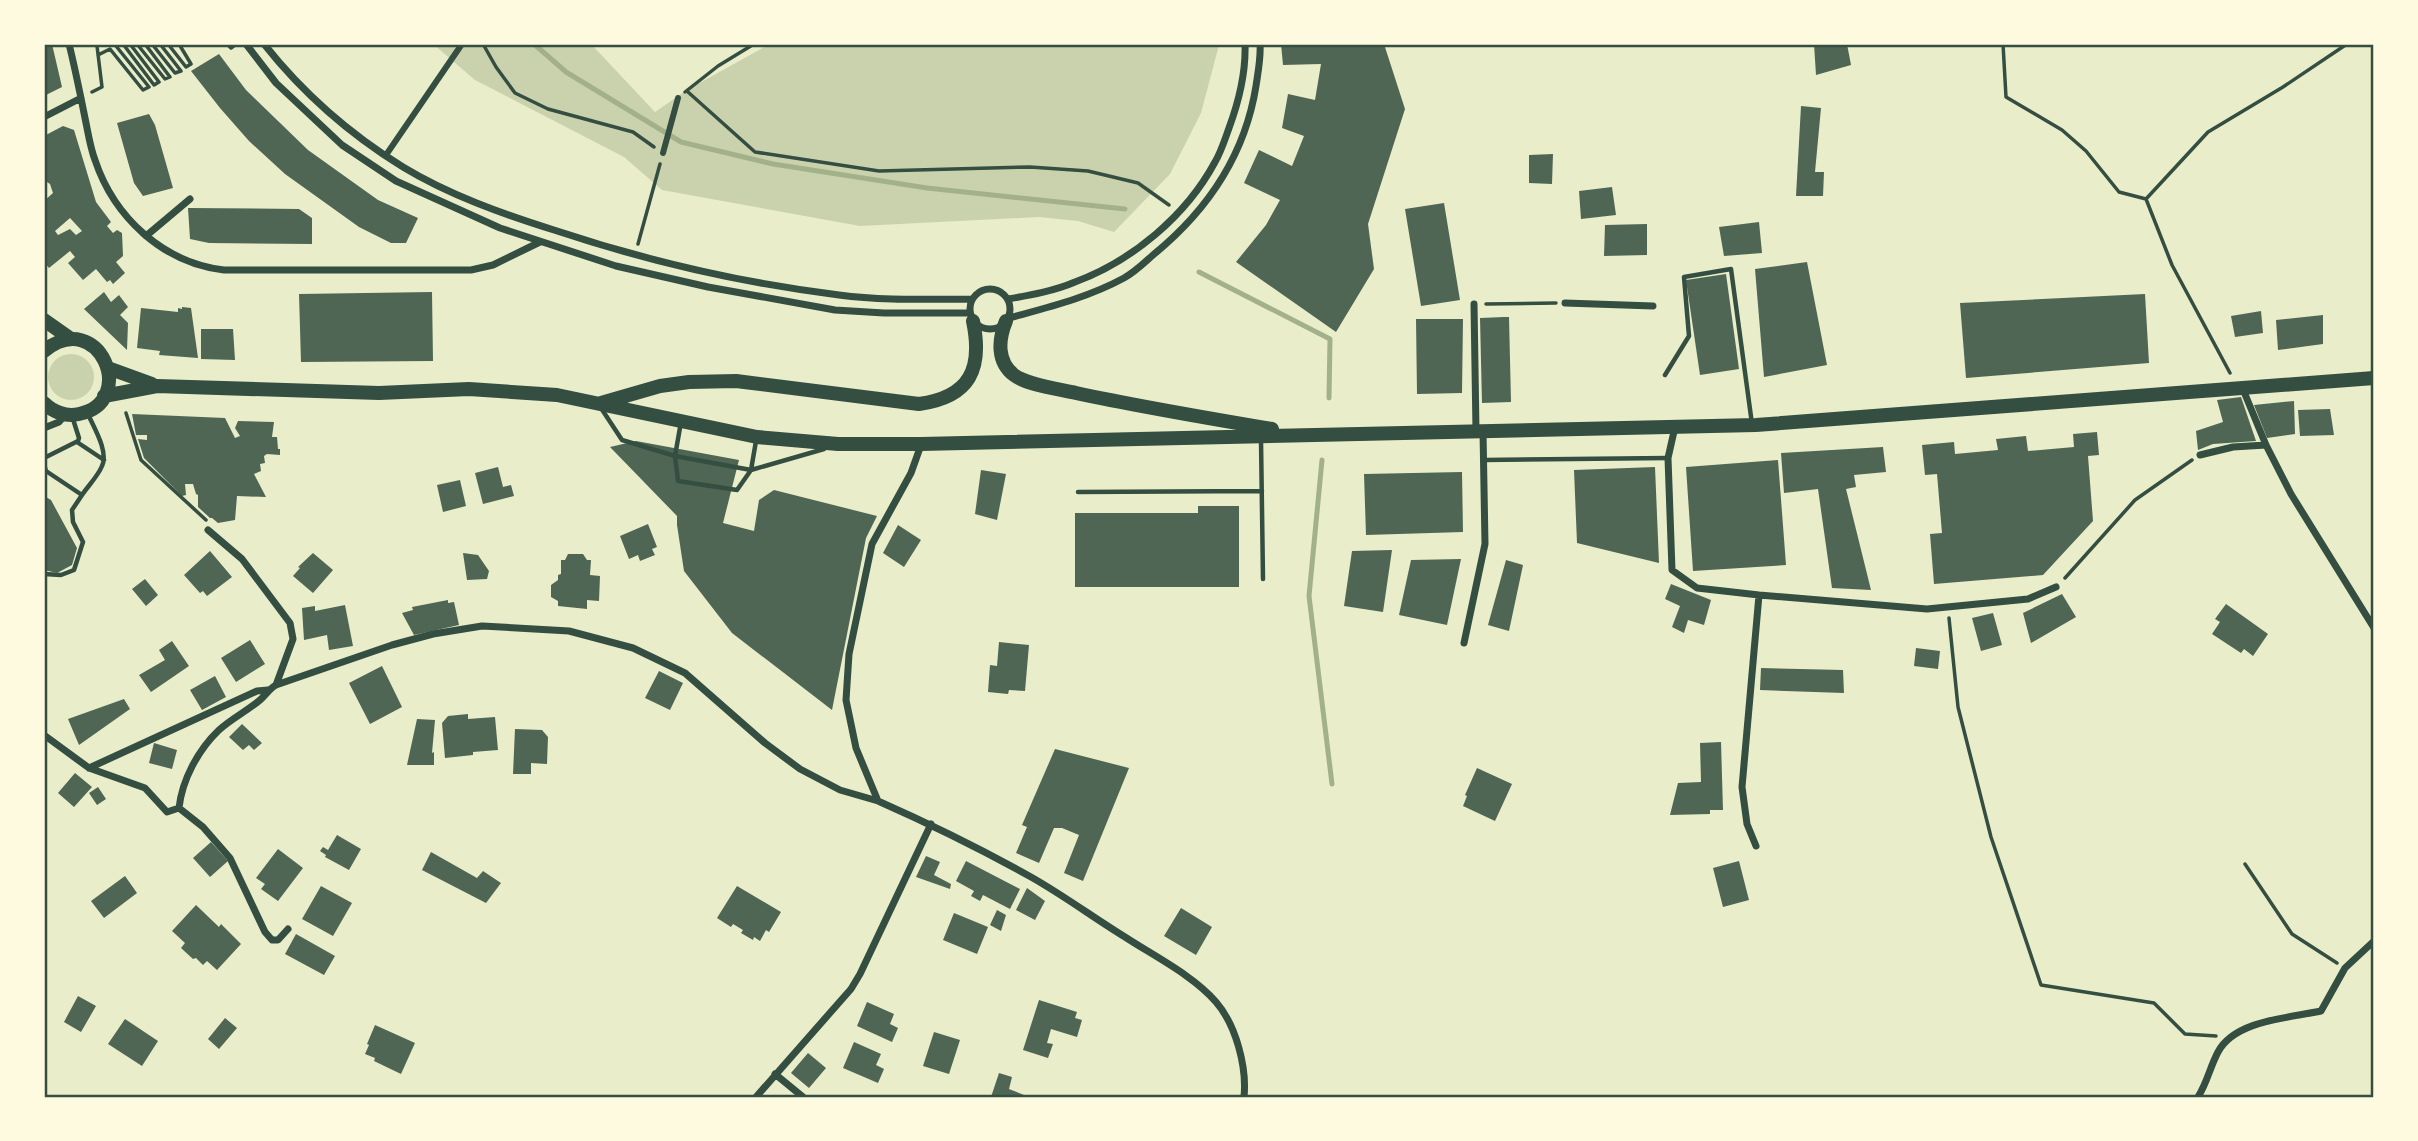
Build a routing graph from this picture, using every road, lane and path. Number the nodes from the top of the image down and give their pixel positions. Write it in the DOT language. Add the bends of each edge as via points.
graph roads {
  1 [pos="69,44"];
  2 [pos="102,44"];
  3 [pos="119,44"];
  4 [pos="130,44"];
  5 [pos="137,44"];
  6 [pos="145,44"];
  7 [pos="152,44"];
  8 [pos="160,44"];
  9 [pos="168,44"];
  10 [pos="179,44"];
  11 [pos="228,44"];
  12 [pos="237,44"];
  13 [pos="246,44"];
  14 [pos="264,44"];
  15 [pos="462,44"];
  16 [pos="483,44"];
  17 [pos="754,44"];
  18 [pos="1245,44"];
  19 [pos="1261,44"];
  20 [pos="2003,44"];
  21 [pos="2347,44"];
  22 [pos="98,55"];
  23 [pos="687,90"];
  24 [pos="81,98"];
  25 [pos="678,98"];
  26 [pos="44,117"];
  27 [pos="663,153"];
  28 [pos="386,155"];
  29 [pos="190,199"];
  30 [pos="2146,199"];
  31 [pos="1179,212"];
  32 [pos="146,236"];
  33 [pos="540,242"];
  34 [pos="635,255"];
  35 [pos="972,299"];
  36 [pos="1008,299"];
  37 [pos="1565,303"];
  38 [pos="1474,304"];
  39 [pos="1653,306"];
  40 [pos="971,317"];
  41 [pos="44,320"];
  42 [pos="1007,320"];
  43 [pos="71,339"];
  44 [pos="44,351"];
  45 [pos="108,368"];
  46 [pos="1665,374"];
  47 [pos="2374,378"];
  48 [pos="157,386"];
  49 [pos="2240,388"];
  50 [pos="104,396"];
  51 [pos="44,403"];
  52 [pos="599,404"];
  53 [pos="87,412"];
  54 [pos="126,413"];
  55 [pos="68,415"];
  56 [pos="681,421"];
  57 [pos="1752,425"];
  58 [pos="1675,427"];
  59 [pos="44,428"];
  60 [pos="1480,431"];
  61 [pos="1305,435"];
  62 [pos="1261,436"];
  63 [pos="757,438"];
  64 [pos="77,442"];
  65 [pos="838,444"];
  66 [pos="921,444"];
  67 [pos="2266,446"];
  68 [pos="2200,455"];
  69 [pos="675,456"];
  70 [pos="44,458"];
  71 [pos="1668,458"];
  72 [pos="104,460"];
  73 [pos="1484,460"];
  74 [pos="44,464"];
  75 [pos="751,470"];
  76 [pos="1262,491"];
  77 [pos="1078,492"];
  78 [pos="82,495"];
  79 [pos="208,530"];
  80 [pos="44,574"];
  81 [pos="1263,579"];
  82 [pos="2056,587"];
  83 [pos="1759,596"];
  84 [pos="1948,607"];
  85 [pos="2374,628"];
  86 [pos="1464,643"];
  87 [pos="272,687"];
  88 [pos="44,735"];
  89 [pos="89,768"];
  90 [pos="878,801"];
  91 [pos="179,808"];
  92 [pos="931,824"];
  93 [pos="1756,846"];
  94 [pos="2245,864"];
  95 [pos="288,929"];
  96 [pos="2374,940"];
  97 [pos="2345,968"];
  98 [pos="2229,1037"];
  99 [pos="775,1074"];
  100 [pos="756,1097"];
  101 [pos="803,1097"];
  102 [pos="1244,1097"];
  103 [pos="2198,1097"];
  1 -- 24 [label="street"];
  2 -- 22 [label="path" via="97,46"];
  3 -- 4 [label="path" via="154,85 159,82"];
  3 -- 22 [label="path" via="149,88 143,90 110,49"];
  5 -- 6 [label="path" via="165,79 170,76"];
  7 -- 8 [label="path" via="175,73 181,71"];
  9 -- 10 [label="path" via="186,68 191,64"];
  11 -- 12 [label="path" via="231,48"];
  13 -- 33 [label="street" via="276,83 342,145 396,181"];
  14 -- 28 [label="street" via="295,80"];
  15 -- 28 [label="street"];
  16 -- 27 [label="path" via="515,93 548,108 633,132"];
  17 -- 23 [label="path"];
  18 -- 31 [label="street" via="1237,107 1217,160"];
  19 -- 42 [label="street" via="1252,108 1232,163 1180,233 1127,276 1085,297"];
  20 -- 30 [label="path" via="2006,97 2062,130 2119,192"];
  21 -- 30 [label="path" via="2208,132"];
  22 -- 24 [label="path" via="102,86"];
  23 -- 25 [label="path"];
  23 -- 31 [label="path" via="755,152 879,171 1030,167 1088,171 1138,183"];
  24 -- 26 [label="street"];
  24 -- 32 [label="street" via="94,159 108,191"];
  25 -- 27 [label="street"];
  27 -- 34 [label="path"];
  28 -- 34 [label="street" via="495,210"];
  29 -- 32 [label="street"];
  30 -- 49 [label="path" via="2172,265"];
  31 -- 36 [label="street" via="1113,264 1076,282"];
  32 -- 33 [label="street" via="175,256 224,270 471,270 493,265"];
  33 -- 40 [label="street" via="661,278 835,310"];
  34 -- 35 [label="street" via="840,295"];
  35 -- 36 [label="street" via="978,292 992,289"];
  35 -- 40 [label="street"];
  36 -- 42 [label="street"];
  37 -- 38 [label="path"];
  37 -- 39 [label="street"];
  38 -- 60 [label="street"];
  40 -- 42 [label="street" via="989,330"];
  40 -- 52 [label="main road" via="978,343 975,367 956,392 934,402 919,404 736,381 660,386"];
  41 -- 43 [label="main road"];
  42 -- 61 [label="main road" via="1001,333 1002,362 1015,376 1144,407"];
  43 -- 44 [label="main road" via="53,343"];
  43 -- 45 [label="main road" via="99,350"];
  45 -- 48 [label="main road"];
  45 -- 50 [label="main road"];
  46 -- 57 [label="lane" via="1689,336 1684,277 1731,269"];
  47 -- 49 [label="main road"];
  48 -- 50 [label="main road"];
  48 -- 52 [label="main road" via="379,393 470,389 557,395"];
  49 -- 57 [label="main road"];
  49 -- 67 [label="street"];
  50 -- 53 [label="main road"];
  51 -- 55 [label="main road"];
  52 -- 56 [label="main road"];
  52 -- 69 [label="lane" via="622,440"];
  53 -- 55 [label="main road"];
  53 -- 72 [label="lane"];
  54 -- 79 [label="path" via="141,460 209,522"];
  55 -- 59 [label="street"];
  55 -- 64 [label="lane"];
  56 -- 63 [label="main road"];
  56 -- 69 [label="lane"];
  57 -- 58 [label="main road"];
  58 -- 60 [label="main road"];
  58 -- 71 [label="street"];
  60 -- 61 [label="main road"];
  60 -- 73 [label="street"];
  61 -- 62 [label="main road"];
  62 -- 66 [label="main road"];
  62 -- 76 [label="lane"];
  63 -- 65 [label="main road"];
  63 -- 75 [label="lane"];
  64 -- 70 [label="lane"];
  64 -- 72 [label="lane"];
  65 -- 66 [label="main road"];
  65 -- 75 [label="lane"];
  66 -- 90 [label="street" via="911,473 872,544 849,654 846,699 856,748"];
  67 -- 68 [label="street"];
  67 -- 85 [label="street"];
  68 -- 82 [label="path" via="2136,500"];
  69 -- 75 [label="lane"];
  69 -- 75 [label="lane" via="678,481 737,490"];
  71 -- 73 [label="lane"];
  71 -- 83 [label="street" via="1672,570 1697,588"];
  72 -- 78 [label="lane"];
  73 -- 86 [label="street" via="1485,544"];
  74 -- 78 [label="lane" via="46,471"];
  76 -- 77 [label="lane"];
  76 -- 81 [label="lane"];
  78 -- 80 [label="lane" via="72,510 83,542 74,570 61,576"];
  79 -- 87 [label="street" via="242,559 290,623 293,639"];
  82 -- 84 [label="street" via="2028,599"];
  83 -- 84 [label="street"];
  83 -- 93 [label="street" via="1742,787 1747,824"];
  84 -- 98 [label="path" via="1961,720 1991,837 2041,985 2154,1003 2185,1034"];
  87 -- 89 [label="street"];
  87 -- 90 [label="street" via="433,634 482,626 569,632 633,648 685,673 800,769 840,790"];
  87 -- 91 [label="street" via="219,730 197,757"];
  88 -- 89 [label="street"];
  89 -- 91 [label="street" via="145,788 167,812"];
  90 -- 92 [label="street"];
  91 -- 95 [label="street" via="230,858 272,940"];
  92 -- 99 [label="street" via="860,974"];
  92 -- 102 [label="street" via="1033,878 1216,1002 1236,1040"];
  94 -- 97 [label="path" via="2292,934"];
  96 -- 97 [label="street"];
  97 -- 98 [label="street" via="2321,1011 2255,1025"];
  98 -- 103 [label="street" via="2217,1052"];
  99 -- 100 [label="street"];
  99 -- 101 [label="street"];
}
